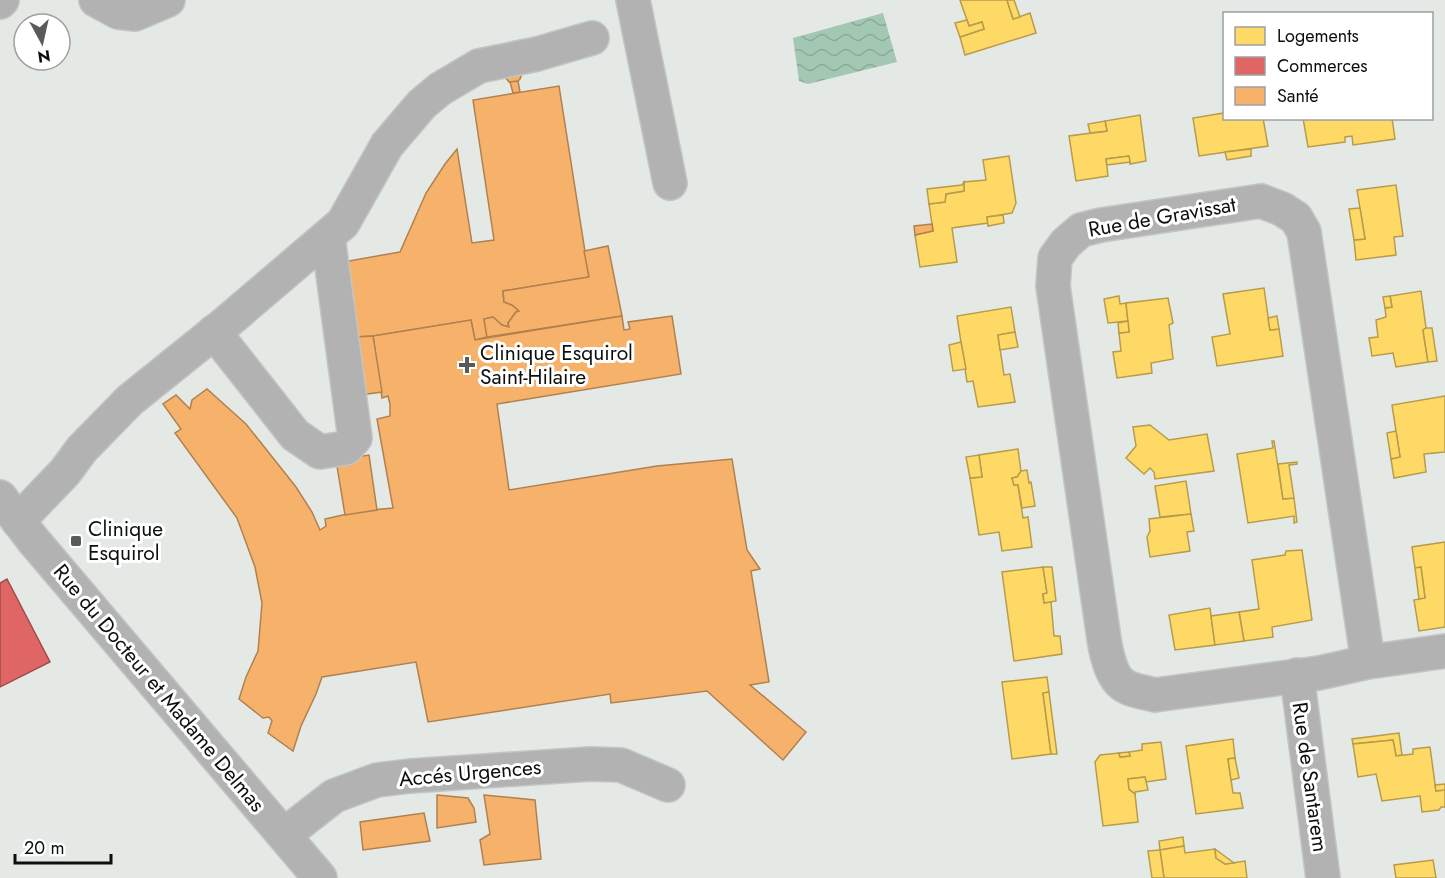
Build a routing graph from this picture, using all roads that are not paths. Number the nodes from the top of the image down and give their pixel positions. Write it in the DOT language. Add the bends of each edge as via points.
graph roads {
  1 [pos="96,0"];
  2 [pos="168,0"];
  3 [pos="633,0"];
  4 [pos="592,38"];
  5 [pos="670,183"];
  6 [pos="328,237"];
  7 [pos="214,332"];
  8 [pos="9,509"];
  9 [pos="1445,651"];
  10 [pos="1368,662"];
  11 [pos="1296,675"];
  12 [pos="668,785"];
  13 [pos="284,836"];
  14 [pos="320,878"];
  15 [pos="1323,878"];
  1 -- 2 [label="street" via="118,12 135,14"];
  3 -- 5 [label="street"];
  4 -- 6 [label="street" via="479,66 440,89 387,145 343,223"];
  6 -- 7 [label="street"];
  6 -- 7 [label="street" via="355,438 346,448 320,452 295,435"];
  7 -- 8 [label="street" via="130,400 65,472"];
  8 -- 13 [label="street, Rue du Docteur et Madame Delmas"];
  9 -- 10 [label="street"];
  10 -- 11 [label="street, Rue de Gravissat"];
  10 -- 11 [label="street, Rue de Gravissat" via="1304,232 1296,218 1261,201 1081,230 1054,258 1053,286 1108,662 1121,683 1155,695"];
  11 -- 15 [label="street, Rue de Santarem"];
  12 -- 13 [label="street, Accés Urgences" via="621,765 590,764 377,780 334,796"];
  13 -- 14 [label="street, Rue du Docteur et Madame Delmas"];
}
